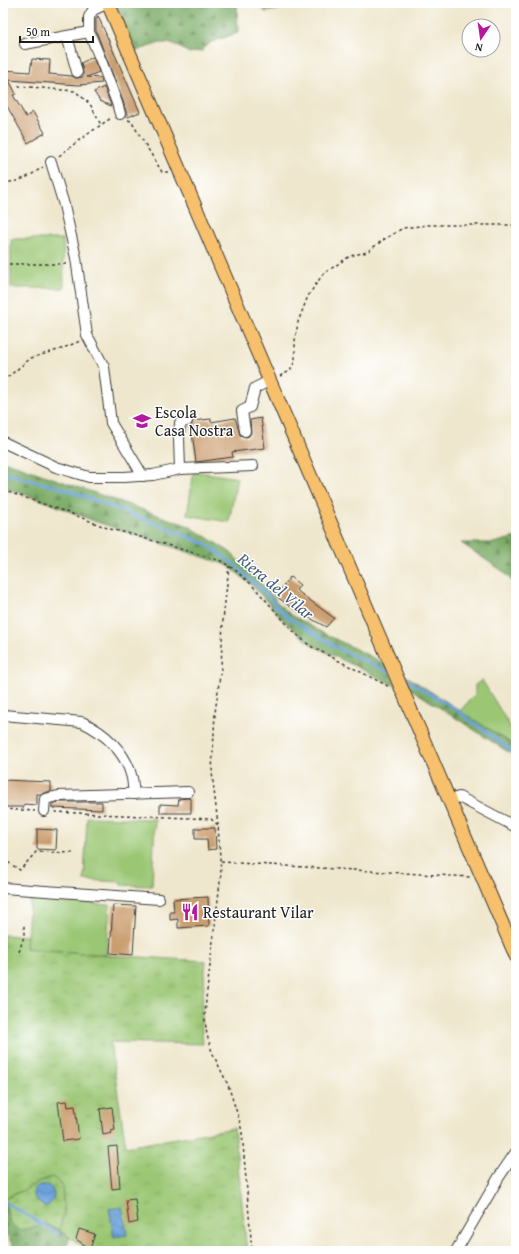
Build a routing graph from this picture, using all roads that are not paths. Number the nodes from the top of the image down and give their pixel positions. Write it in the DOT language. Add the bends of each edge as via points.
graph roads {
  1 [pos="108,3"];
  2 [pos="89,32"];
  3 [pos="67,36"];
  4 [pos="25,44"];
  5 [pos="77,72"];
  6 [pos="120,114"];
  7 [pos="51,162"];
  8 [pos="269,381"];
  9 [pos="187,421"];
  10 [pos="245,431"];
  11 [pos="3,442"];
  12 [pos="253,466"];
  13 [pos="180,469"];
  14 [pos="143,476"];
  15 [pos="3,716"];
  16 [pos="188,792"];
  17 [pos="134,794"];
  18 [pos="449,800"];
  19 [pos="44,811"];
  20 [pos="516,827"];
  21 [pos="3,888"];
  22 [pos="159,899"];
  23 [pos="513,939"];
  24 [pos="516,956"];
  25 [pos="516,1152"];
  26 [pos="456,1251"];
  1 -- 2 [label="street" via="93,10 89,17"];
  1 -- 8 [label="main road"];
  2 -- 3 [label="street"];
  2 -- 6 [label="street"];
  3 -- 4 [label="street"];
  3 -- 5 [label="street"];
  7 -- 14 [label="street" via="64,205 87,335 104,367 111,423"];
  8 -- 10 [label="street" via="255,388 250,407 242,411"];
  8 -- 18 [label="main road"];
  9 -- 13 [label="street" via="180,424"];
  11 -- 14 [label="street" via="56,467 89,477"];
  12 -- 13 [label="street"];
  13 -- 14 [label="street"];
  15 -- 17 [label="street" via="82,722 93,727 114,745 126,762 132,777"];
  16 -- 17 [label="street"];
  17 -- 19 [label="street" via="58,796 45,799"];
  18 -- 20 [label="street" via="459,797"];
  18 -- 23 [label="main road" via="482,877"];
  21 -- 22 [label="street"];
  23 -- 24 [label="main road"];
  25 -- 26 [label="street"];
}
